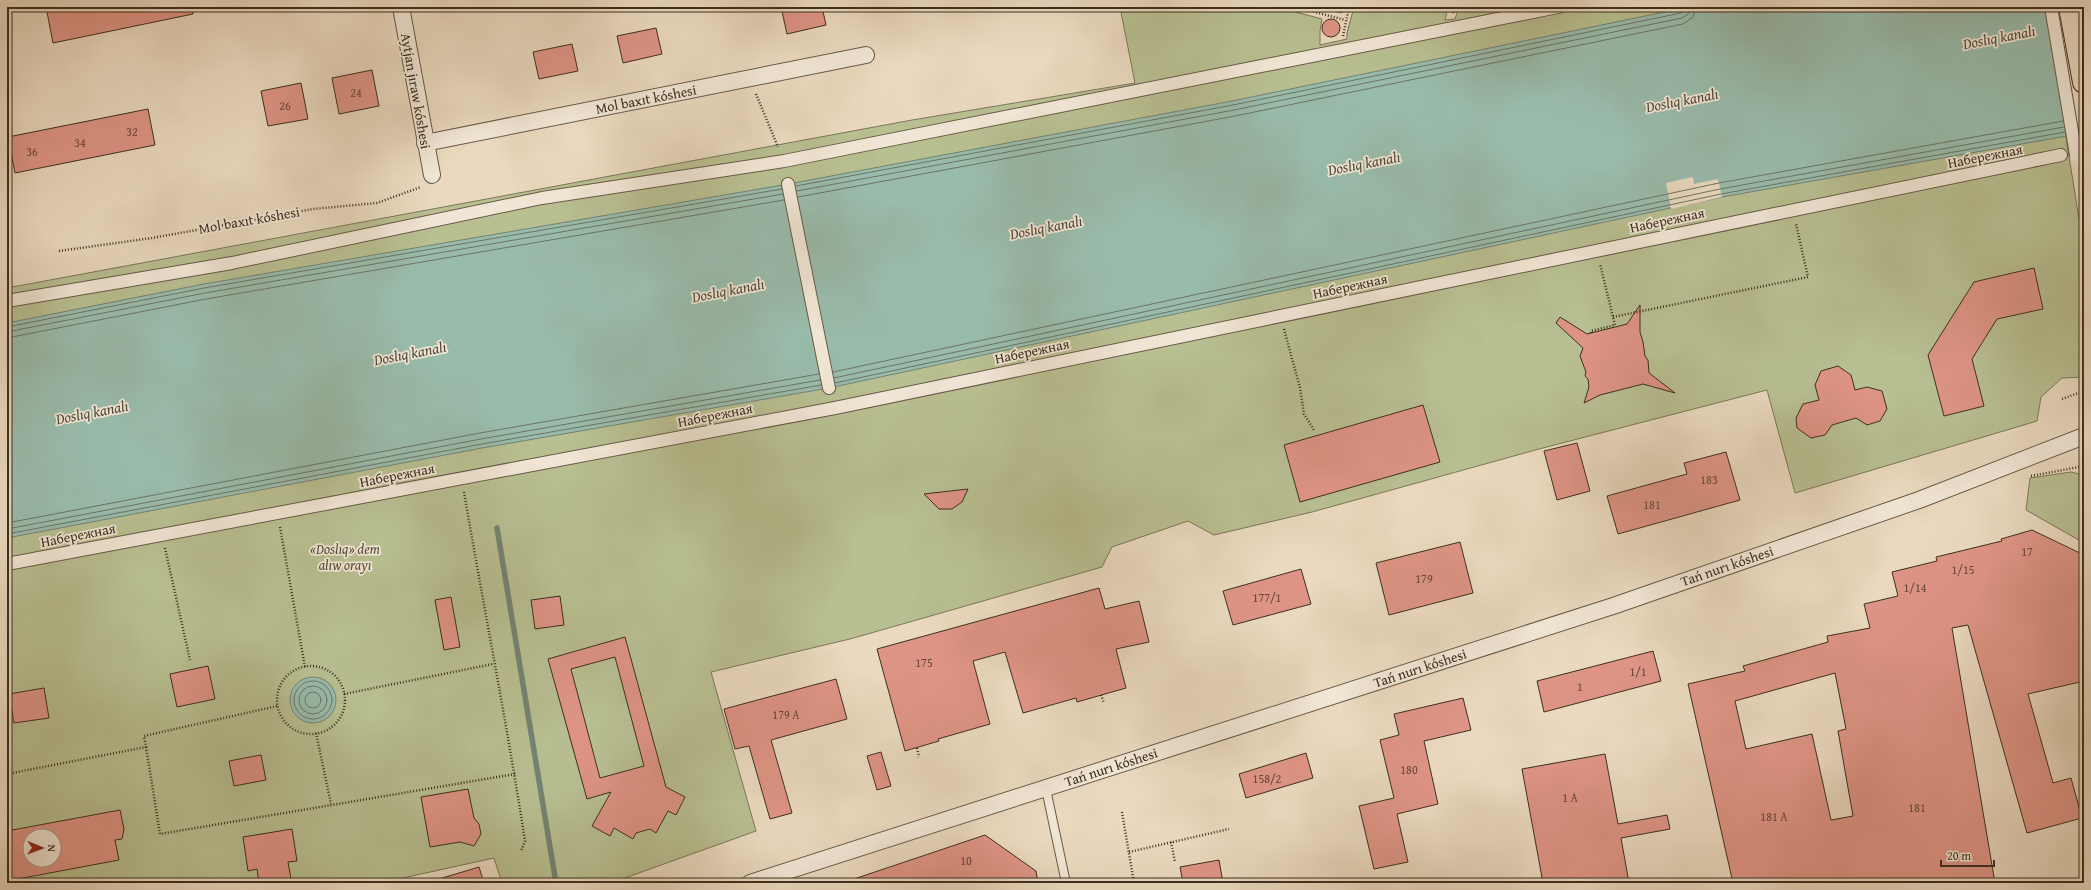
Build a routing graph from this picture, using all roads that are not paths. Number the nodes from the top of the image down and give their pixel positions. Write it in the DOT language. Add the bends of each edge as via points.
graph roads {
  1 [pos="400,7"];
  2 [pos="1558,7"];
  3 [pos="2051,7"];
  4 [pos="2070,7"];
  5 [pos="866,55"];
  6 [pos="2084,82"];
  7 [pos="426,143"];
  8 [pos="432,175"];
  9 [pos="788,184"];
  10 [pos="7,301"];
  11 [pos="829,388"];
  12 [pos="2084,436"];
  13 [pos="7,564"];
  14 [pos="1046,789"];
  15 [pos="750,883"];
  16 [pos="1066,883"];
  1 -- 7 [label="street, Aytjan jıraw kóshesi"];
  2 -- 10 [label="street" via="784,161 542,198 232,263"];
  3 -- 13 [label="street, Набережная, bridge" via="2074,151 2062,160 1793,210 835,408"];
  4 -- 6 [label="main road"];
  5 -- 7 [label="street, Mol baxıt kóshesi"];
  7 -- 8 [label="street, Aytjan jıraw kóshesi"];
  9 -- 11 [label="street"];
  12 -- 14 [label="street, Tań nurı kóshesi" via="1919,500 1613,606"];
  14 -- 15 [label="street, Tań nurı kóshesi"];
  14 -- 16 [label="lane"];
}
